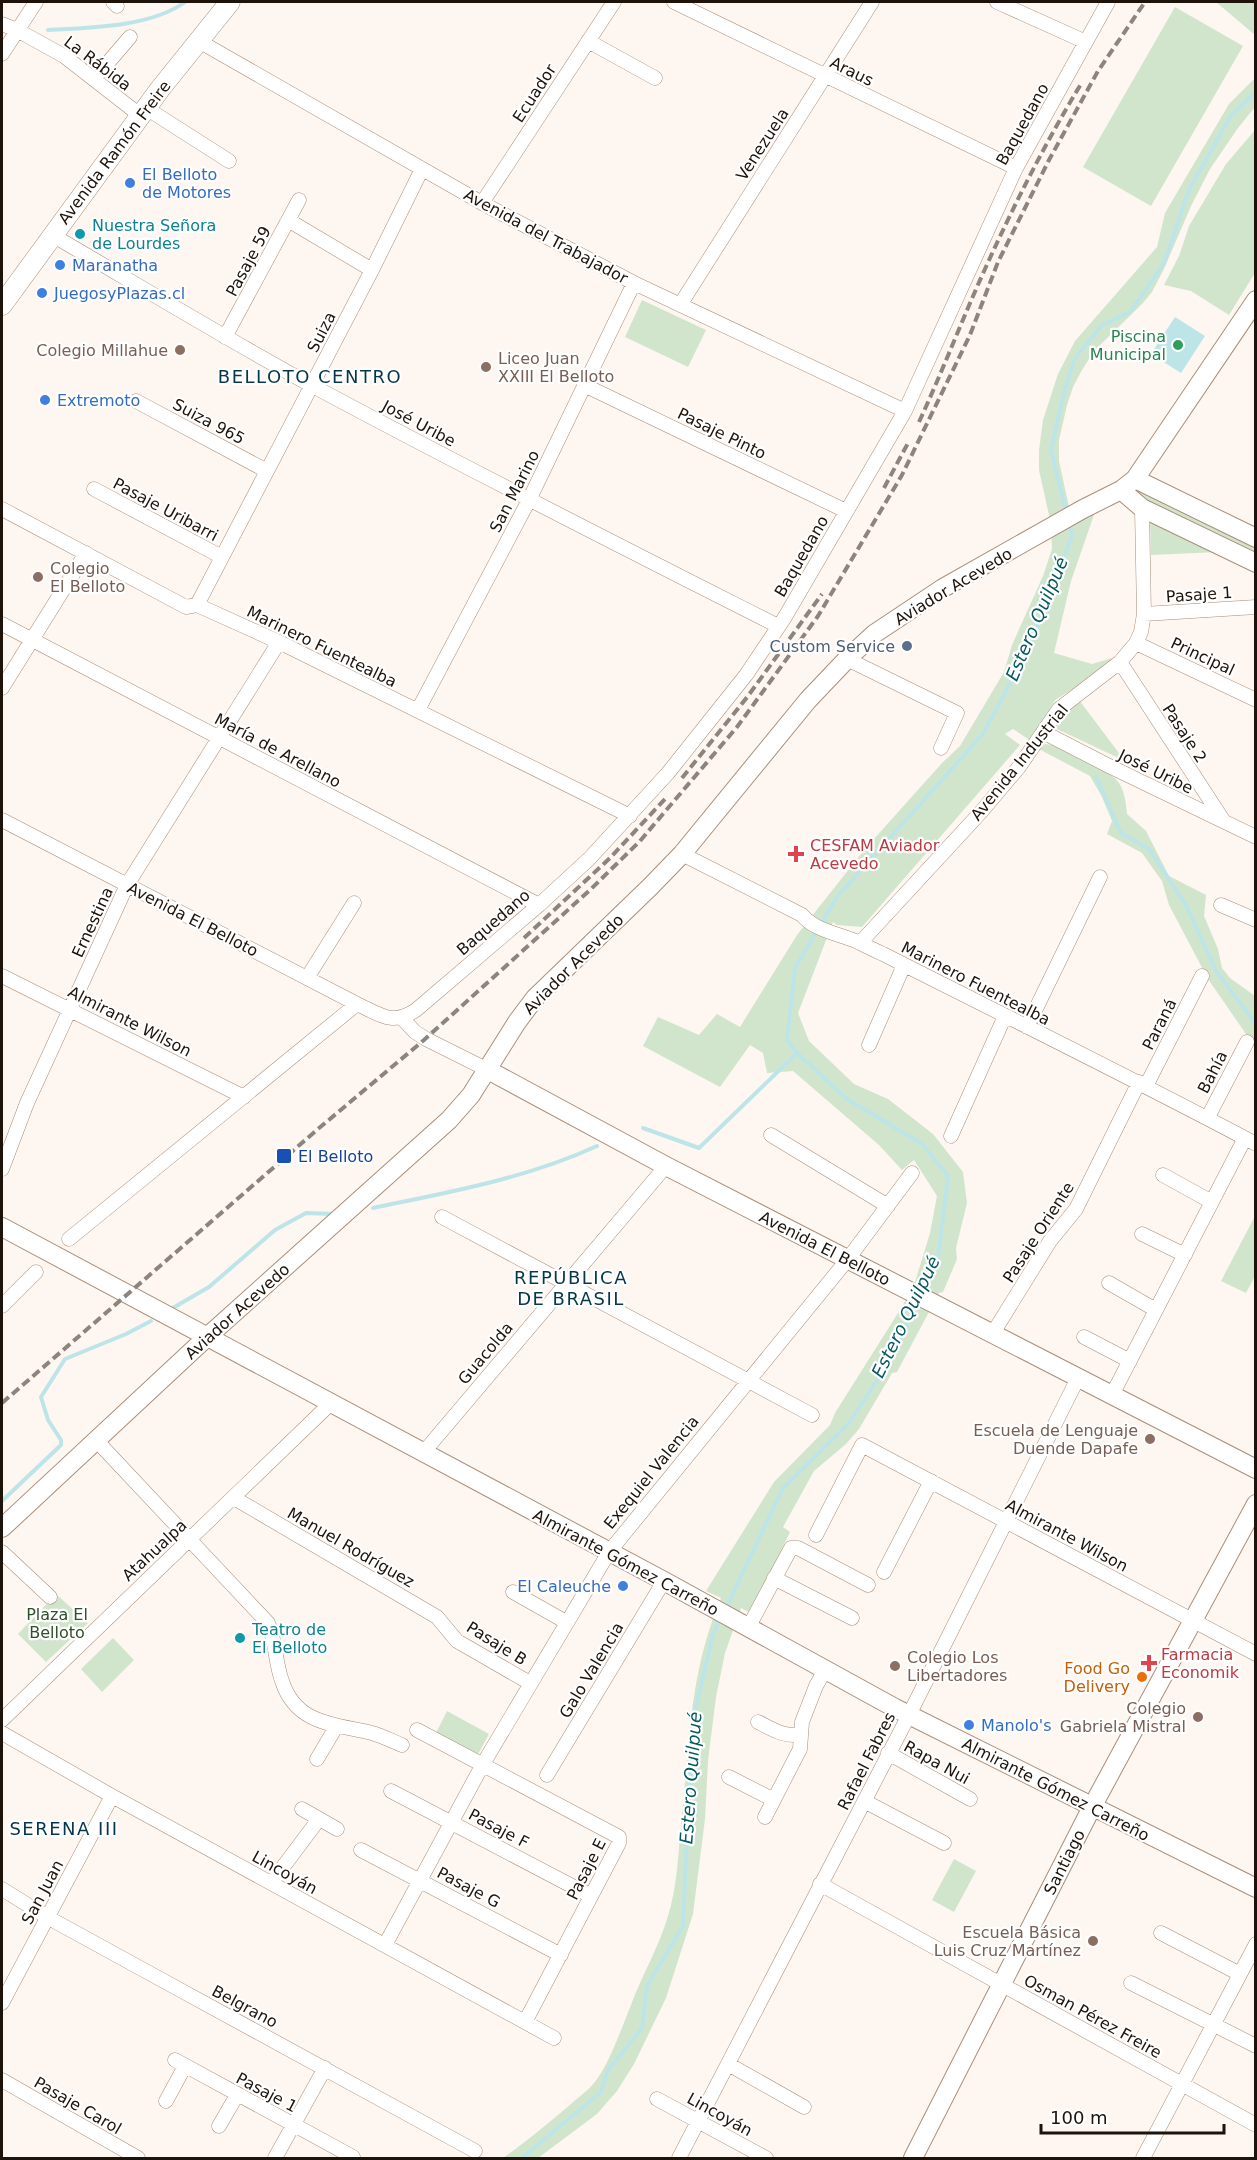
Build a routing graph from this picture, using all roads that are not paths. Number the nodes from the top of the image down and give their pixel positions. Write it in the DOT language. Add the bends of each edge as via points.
graph roads {
  1 [pos="36,2"];
  2 [pos="230,2"];
  3 [pos="614,2"];
  4 [pos="674,2"];
  5 [pos="872,2"];
  6 [pos="997,2"];
  7 [pos="1108,2"];
  8 [pos="2,24"];
  9 [pos="17,30"];
  10 [pos="130,37"];
  11 [pos="197,40"];
  12 [pos="588,41"];
  13 [pos="1086,42"];
  14 [pos="2,54"];
  15 [pos="825,76"];
  16 [pos="656,78"];
  17 [pos="94,79"];
  18 [pos="144,112"];
  19 [pos="229,161"];
  20 [pos="1016,168"];
  21 [pos="422,169"];
  22 [pos="299,200"];
  23 [pos="482,203"];
  24 [pos="288,220"];
  25 [pos="52,235"];
  26 [pos="372,270"];
  27 [pos="634,283"];
  28 [pos="1256,300"];
  29 [pos="2,305"];
  30 [pos="680,305"];
  31 [pos="225,337"];
  32 [pos="313,385"];
  33 [pos="584,385"];
  34 [pos="136,401"];
  35 [pos="905,411"];
  36 [pos="267,471"];
  37 [pos="1128,485"];
  38 [pos="94,489"];
  39 [pos="529,500"];
  40 [pos="1142,508"];
  41 [pos="2,509"];
  42 [pos="846,511"];
  43 [pos="1256,538"];
  44 [pos="86,554"];
  45 [pos="222,557"];
  46 [pos="1256,562"];
  47 [pos="197,605"];
  48 [pos="1256,607"];
  49 [pos="1144,614"];
  50 [pos="2,624"];
  51 [pos="778,626"];
  52 [pos="32,640"];
  53 [pos="279,642"];
  54 [pos="1136,643"];
  55 [pos="847,659"];
  56 [pos="1120,662"];
  57 [pos="2,688"];
  58 [pos="1256,700"];
  59 [pos="418,710"];
  60 [pos="1043,732"];
  61 [pos="220,738"];
  62 [pos="940,748"];
  63 [pos="630,816"];
  64 [pos="2,820"];
  65 [pos="1224,822"];
  66 [pos="1256,837"];
  67 [pos="682,854"];
  68 [pos="1100,877"];
  69 [pos="127,885"];
  70 [pos="354,903"];
  71 [pos="539,905"];
  72 [pos="1221,905"];
  73 [pos="1256,920"];
  74 [pos="860,943"];
  75 [pos="904,965"];
  76 [pos="2,976"];
  77 [pos="1202,976"];
  78 [pos="307,978"];
  79 [pos="357,1004"];
  80 [pos="70,1009"];
  81 [pos="1005,1016"];
  82 [pos="401,1017"];
  83 [pos="1027,1027"];
  84 [pos="1247,1042"];
  85 [pos="869,1045"];
  86 [pos="488,1070"];
  87 [pos="1143,1084"];
  88 [pos="244,1097"];
  89 [pos="1208,1117"];
  90 [pos="771,1135"];
  91 [pos="951,1136"];
  92 [pos="1250,1141"];
  93 [pos="666,1166"];
  94 [pos="2,1169"];
  95 [pos="912,1173"];
  96 [pos="1163,1175"];
  97 [pos="1212,1202"];
  98 [pos="888,1206"];
  99 [pos="442,1217"];
  100 [pos="2,1227"];
  101 [pos="1142,1234"];
  102 [pos="69,1239"];
  103 [pos="1185,1255"];
  104 [pos="848,1259"];
  105 [pos="36,1272"];
  106 [pos="1108,1283"];
  107 [pos="564,1284"];
  108 [pos="2,1306"];
  109 [pos="1156,1310"];
  110 [pos="993,1333"];
  111 [pos="1084,1337"];
  112 [pos="207,1338"];
  113 [pos="1130,1361"];
  114 [pos="1078,1377"];
  115 [pos="747,1381"];
  116 [pos="1112,1395"];
  117 [pos="330,1404"];
  118 [pos="812,1415"];
  119 [pos="95,1439"];
  120 [pos="423,1453"];
  121 [pos="1256,1469"];
  122 [pos="931,1481"];
  123 [pos="234,1498"];
  124 [pos="1256,1504"];
  125 [pos="1005,1520"];
  126 [pos="2,1528"];
  127 [pos="816,1535"];
  128 [pos="189,1539"];
  129 [pos="2,1552"];
  130 [pos="609,1552"];
  131 [pos="884,1572"];
  132 [pos="774,1578"];
  133 [pos="664,1581"];
  134 [pos="868,1586"];
  135 [pos="513,1592"];
  136 [pos="50,1597"];
  137 [pos="852,1618"];
  138 [pos="1193,1620"];
  139 [pos="566,1622"];
  140 [pos="746,1627"];
  141 [pos="448,1628"];
  142 [pos="1256,1654"];
  143 [pos="825,1670"];
  144 [pos="530,1683"];
  145 [pos="909,1715"];
  146 [pos="2,1720"];
  147 [pos="758,1722"];
  148 [pos="336,1727"];
  149 [pos="417,1730"];
  150 [pos="2,1733"];
  151 [pos="801,1734"];
  152 [pos="402,1745"];
  153 [pos="888,1753"];
  154 [pos="317,1759"];
  155 [pos="483,1764"];
  156 [pos="547,1775"];
  157 [pos="729,1777"];
  158 [pos="391,1791"];
  159 [pos="112,1796"];
  160 [pos="970,1799"];
  161 [pos="774,1800"];
  162 [pos="864,1801"];
  163 [pos="1092,1808"];
  164 [pos="302,1809"];
  165 [pos="765,1817"];
  166 [pos="319,1819"];
  167 [pos="451,1821"];
  168 [pos="337,1829"];
  169 [pos="944,1844"];
  170 [pos="362,1850"];
  171 [pos="419,1880"];
  172 [pos="271,1883"];
  173 [pos="820,1884"];
  174 [pos="1256,1888"];
  175 [pos="2,1889"];
  176 [pos="591,1896"];
  177 [pos="47,1917"];
  178 [pos="1161,1933"];
  179 [pos="1256,1944"];
  180 [pos="385,1945"];
  181 [pos="561,1954"];
  182 [pos="1240,1974"];
  183 [pos="1131,1983"];
  184 [pos="1002,1984"];
  185 [pos="2,2003"];
  186 [pos="525,2022"];
  187 [pos="1213,2024"];
  188 [pos="554,2038"];
  189 [pos="1256,2046"];
  190 [pos="729,2064"];
  191 [pos="325,2068"];
  192 [pos="2,2080"];
  193 [pos="1182,2084"];
  194 [pos="237,2095"];
  195 [pos="657,2099"];
  196 [pos="166,2101"];
  197 [pos="804,2107"];
  198 [pos="698,2121"];
  199 [pos="293,2124"];
  200 [pos="1256,2125"];
  201 [pos="219,2126"];
  202 [pos="475,2151"];
  203 [pos="345,2156"];
  204 [pos="138,2158"];
  205 [pos="274,2158"];
  206 [pos="679,2158"];
  207 [pos="766,2158"];
  208 [pos="913,2158"];
  209 [pos="1143,2158"];
  1 -- 9 [label="street"];
  2 -- 11 [label="main road, Avenida Ramón Freire"];
  3 -- 12 [label="street, Ecuador"];
  4 -- 15 [label="street, Araus"];
  5 -- 15 [label="street, Venezuela"];
  6 -- 13 [label="street"];
  7 -- 13 [label="street, Baquedano"];
  8 -- 9 [label="street, La Rábida"];
  9 -- 14 [label="street"];
  9 -- 17 [label="street, La Rábida" via="64,56"];
  10 -- 17 [label="street"];
  11 -- 18 [label="main road, Avenida Ramón Freire"];
  11 -- 21 [label="street, Avenida del Trabajador"];
  12 -- 16 [label="street"];
  12 -- 23 [label="street, Ecuador"];
  13 -- 20 [label="street, Baquedano"];
  15 -- 20 [label="street, Araus"];
  15 -- 30 [label="street, Venezuela"];
  17 -- 18 [label="street, La Rábida"];
  18 -- 19 [label="street, La Rábida"];
  18 -- 25 [label="main road, Avenida Ramón Freire"];
  20 -- 35 [label="street, Baquedano"];
  21 -- 23 [label="street, Avenida del Trabajador"];
  21 -- 26 [label="street, Suiza"];
  22 -- 24 [label="street, Pasaje 59"];
  23 -- 27 [label="street, Avenida del Trabajador"];
  24 -- 26 [label="street"];
  24 -- 31 [label="street, Pasaje 59"];
  25 -- 29 [label="main road, Avenida Ramón Freire"];
  25 -- 31 [label="street, José Uribe"];
  26 -- 32 [label="street, Suiza"];
  27 -- 30 [label="street, Avenida del Trabajador"];
  27 -- 33 [label="street, San Marino"];
  28 -- 37 [label="street"];
  30 -- 35 [label="street, Avenida del Trabajador"];
  31 -- 32 [label="street, José Uribe"];
  32 -- 36 [label="street, Suiza"];
  32 -- 39 [label="street, José Uribe"];
  33 -- 39 [label="street, San Marino"];
  33 -- 42 [label="street, Pasaje Pinto"];
  34 -- 36 [label="street, Suiza 965"];
  35 -- 42 [label="street, Baquedano"];
  36 -- 45 [label="street, Suiza"];
  37 -- 40 [label="street"];
  37 -- 43 [label="street"];
  37 -- 55 [label="street, Aviador Acevedo" via="943,588 874,634"];
  38 -- 45 [label="street, Pasaje Uribarri"];
  39 -- 51 [label="street, José Uribe"];
  39 -- 59 [label="street, San Marino"];
  40 -- 46 [label="street"];
  40 -- 49 [label="street, Avenida Industrial"];
  41 -- 44 [label="street, Marinero Fuentealba"];
  42 -- 51 [label="street, Baquedano"];
  44 -- 47 [label="street, Marinero Fuentealba" via="186,607"];
  44 -- 52 [label="street"];
  45 -- 47 [label="street, Suiza"];
  47 -- 53 [label="street, Marinero Fuentealba"];
  48 -- 49 [label="street, Pasaje 1"];
  49 -- 54 [label="street, Avenida Industrial"];
  50 -- 52 [label="street, María de Arellano"];
  51 -- 63 [label="street, Baquedano" via="707,726"];
  52 -- 57 [label="street"];
  52 -- 61 [label="street, María de Arellano"];
  53 -- 59 [label="street, Marinero Fuentealba"];
  53 -- 61 [label="street, Ernestina"];
  54 -- 56 [label="street, Avenida Industrial"];
  54 -- 58 [label="street, Principal"];
  55 -- 62 [label="street" via="957,713"];
  55 -- 67 [label="street, Aviador Acevedo" via="808,700"];
  56 -- 60 [label="street, Avenida Industrial" via="1059,709"];
  56 -- 65 [label="street, Pasaje 2"];
  59 -- 63 [label="street, Marinero Fuentealba"];
  60 -- 65 [label="street, José Uribe"];
  60 -- 74 [label="street, Avenida Industrial" via="981,812"];
  61 -- 69 [label="street, Ernestina"];
  61 -- 71 [label="street, María de Arellano"];
  63 -- 71 [label="street, Baquedano"];
  64 -- 69 [label="street, Avenida El Belloto"];
  65 -- 66 [label="street, José Uribe"];
  67 -- 74 [label="street, Marinero Fuentealba" via="802,915 807,922"];
  67 -- 86 [label="street, Aviador Acevedo" via="535,998"];
  68 -- 83 [label="street"];
  69 -- 78 [label="street, Avenida El Belloto"];
  69 -- 80 [label="street, Ernestina"];
  70 -- 78 [label="street"];
  71 -- 82 [label="street, Baquedano" via="416,1010"];
  72 -- 73 [label="street"];
  74 -- 75 [label="street, Marinero Fuentealba"];
  75 -- 81 [label="street, Marinero Fuentealba"];
  75 -- 85 [label="street"];
  76 -- 80 [label="street, Almirante Wilson"];
  77 -- 87 [label="street, Paraná"];
  78 -- 79 [label="street, Avenida El Belloto"];
  79 -- 82 [label="street, Avenida El Belloto" via="394,1019"];
  79 -- 88 [label="street"];
  80 -- 88 [label="street, Almirante Wilson"];
  80 -- 94 [label="street, Ernestina"];
  81 -- 83 [label="street, Marinero Fuentealba"];
  81 -- 91 [label="street"];
  82 -- 86 [label="street, Avenida El Belloto" via="426,1039"];
  83 -- 87 [label="street, Marinero Fuentealba"];
  84 -- 89 [label="street, Bahía"];
  86 -- 93 [label="street, Avenida El Belloto"];
  86 -- 112 [label="street, Aviador Acevedo" via="449,1120"];
  87 -- 89 [label="street, Marinero Fuentealba"];
  87 -- 110 [label="street, Pasaje Oriente" via="1076,1209 1050,1241"];
  88 -- 102 [label="street"];
  89 -- 92 [label="street, Marinero Fuentealba"];
  90 -- 98 [label="street"];
  92 -- 97 [label="street"];
  93 -- 104 [label="street, Avenida El Belloto"];
  93 -- 107 [label="street, Guacolda"];
  95 -- 98 [label="street, Exequiel Valencia"];
  96 -- 97 [label="street"];
  97 -- 103 [label="street"];
  98 -- 104 [label="street, Exequiel Valencia"];
  99 -- 107 [label="street"];
  100 -- 112 [label="street, Almirante Gómez Carreño"];
  101 -- 103 [label="street"];
  103 -- 109 [label="street"];
  104 -- 110 [label="street, Avenida El Belloto"];
  104 -- 115 [label="street, Exequiel Valencia"];
  105 -- 108 [label="street"];
  106 -- 109 [label="street"];
  107 -- 115 [label="street"];
  107 -- 120 [label="street, Guacolda"];
  109 -- 113 [label="street"];
  110 -- 114 [label="street, Avenida El Belloto"];
  111 -- 113 [label="street"];
  112 -- 117 [label="street, Almirante Gómez Carreño"];
  112 -- 119 [label="street, Aviador Acevedo"];
  113 -- 116 [label="street"];
  114 -- 116 [label="street, Avenida El Belloto"];
  114 -- 125 [label="street, Rafael Fabres"];
  115 -- 118 [label="street"];
  115 -- 130 [label="street, Exequiel Valencia"];
  116 -- 121 [label="street, Avenida El Belloto"];
  117 -- 120 [label="street, Almirante Gómez Carreño"];
  117 -- 123 [label="street, Atahualpa"];
  119 -- 126 [label="street, Aviador Acevedo"];
  119 -- 128 [label="street"];
  120 -- 130 [label="street, Almirante Gómez Carreño"];
  122 -- 125 [label="street, Almirante Wilson"];
  122 -- 127 [label="street, Almirante Wilson" via="862,1445"];
  122 -- 131 [label="street"];
  123 -- 128 [label="street, Atahualpa"];
  123 -- 141 [label="street, Manuel Rodríguez" via="437,1617"];
  124 -- 138 [label="street, Santiago"];
  125 -- 138 [label="street, Almirante Wilson"];
  125 -- 145 [label="street, Rafael Fabres"];
  128 -- 146 [label="street, Atahualpa"];
  128 -- 148 [label="street" via="268,1623 281,1679 294,1704"];
  129 -- 136 [label="street"];
  130 -- 133 [label="street, Almirante Gómez Carreño"];
  130 -- 139 [label="street, Exequiel Valencia"];
  132 -- 134 [label="street" via="791,1548 798,1548"];
  132 -- 137 [label="street"];
  132 -- 140 [label="street"];
  133 -- 140 [label="street, Almirante Gómez Carreño"];
  133 -- 156 [label="street, Galo Valencia"];
  135 -- 139 [label="street"];
  138 -- 142 [label="street, Almirante Wilson"];
  138 -- 163 [label="street, Santiago"];
  139 -- 144 [label="street, Exequiel Valencia"];
  140 -- 143 [label="street, Almirante Gómez Carreño"];
  141 -- 144 [label="street, Pasaje B" via="457,1641"];
  143 -- 145 [label="street, Almirante Gómez Carreño"];
  143 -- 151 [label="street" via="802,1722"];
  144 -- 155 [label="street, Exequiel Valencia"];
  145 -- 153 [label="street, Rafael Fabres"];
  145 -- 163 [label="street, Almirante Gómez Carreño"];
  147 -- 151 [label="street" via="794,1736"];
  148 -- 152 [label="street" via="371,1733"];
  148 -- 154 [label="street"];
  149 -- 155 [label="street"];
  150 -- 159 [label="street, Lincoyán"];
  151 -- 161 [label="street" via="800,1749"];
  153 -- 160 [label="street, Rapa Nui"];
  153 -- 162 [label="street, Rafael Fabres"];
  155 -- 167 [label="street, Exequiel Valencia"];
  155 -- 176 [label="street, Pasaje E" via="619,1837"];
  157 -- 161 [label="street"];
  158 -- 167 [label="street, Pasaje F"];
  159 -- 172 [label="street, Lincoyán"];
  159 -- 177 [label="street, San Juan"];
  161 -- 165 [label="street"];
  162 -- 169 [label="street"];
  162 -- 173 [label="street, Rafael Fabres"];
  163 -- 174 [label="street, Almirante Gómez Carreño"];
  163 -- 184 [label="street, Santiago"];
  164 -- 166 [label="street"];
  166 -- 168 [label="street"];
  166 -- 172 [label="street"];
  167 -- 171 [label="street, Exequiel Valencia"];
  167 -- 176 [label="street, Pasaje F"];
  170 -- 171 [label="street, Pasaje G"];
  171 -- 180 [label="street, Exequiel Valencia"];
  171 -- 181 [label="street, Pasaje G"];
  172 -- 180 [label="street, Lincoyán"];
  173 -- 184 [label="street, Osman Pérez Freire"];
  173 -- 190 [label="street, Rafael Fabres"];
  175 -- 177 [label="street, Belgrano"];
  176 -- 181 [label="street, Pasaje E"];
  177 -- 185 [label="street, San Juan"];
  177 -- 191 [label="street, Belgrano"];
  178 -- 182 [label="street"];
  179 -- 182 [label="street"];
  180 -- 186 [label="street, Lincoyán"];
  181 -- 186 [label="street, Pasaje E"];
  182 -- 187 [label="street"];
  183 -- 187 [label="street"];
  184 -- 193 [label="street, Osman Pérez Freire"];
  184 -- 208 [label="street, Santiago"];
  186 -- 188 [label="street, Lincoyán"];
  187 -- 189 [label="street"];
  187 -- 193 [label="street"];
  190 -- 197 [label="street"];
  190 -- 198 [label="street, Rafael Fabres"];
  191 -- 199 [label="street"];
  191 -- 202 [label="street, Belgrano"];
  192 -- 204 [label="street, Pasaje Carol"];
  193 -- 200 [label="street, Osman Pérez Freire"];
  193 -- 209 [label="street"];
  194 -- 196 [label="street, Pasaje 1" via="180,2063"];
  194 -- 199 [label="street, Pasaje 1"];
  194 -- 201 [label="street"];
  195 -- 198 [label="street, Lincoyán"];
  198 -- 206 [label="street, Rafael Fabres"];
  198 -- 207 [label="street, Lincoyán"];
  199 -- 203 [label="street, Pasaje 1"];
  199 -- 205 [label="street"];
}
